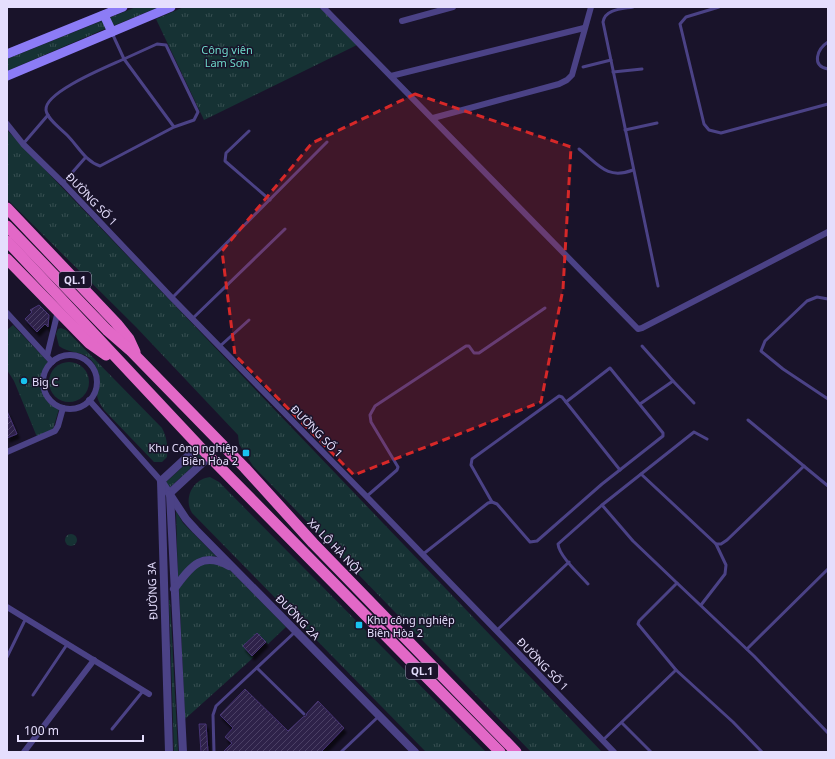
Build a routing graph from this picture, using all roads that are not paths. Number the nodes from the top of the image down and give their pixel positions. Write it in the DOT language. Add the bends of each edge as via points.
graph roads {
  1 [pos="123,7"];
  2 [pos="171,7"];
  3 [pos="322,7"];
  4 [pos="453,7"];
  5 [pos="591,7"];
  6 [pos="633,7"];
  7 [pos="719,7"];
  8 [pos="104,15"];
  9 [pos="402,21"];
  10 [pos="584,28"];
  11 [pos="112,32"];
  12 [pos="828,42"];
  13 [pos="7,54"];
  14 [pos="124,59"];
  15 [pos="611,60"];
  16 [pos="583,67"];
  17 [pos="642,69"];
  18 [pos="828,69"];
  19 [pos="613,72"];
  20 [pos="7,76"];
  21 [pos="391,76"];
  22 [pos="828,104"];
  23 [pos="48,115"];
  24 [pos="433,118"];
  25 [pos="657,123"];
  26 [pos="7,124"];
  27 [pos="174,127"];
  28 [pos="625,130"];
  29 [pos="249,131"];
  30 [pos="327,142"];
  31 [pos="23,144"];
  32 [pos="579,149"];
  33 [pos="85,158"];
  34 [pos="633,170"];
  35 [pos="63,183"];
  36 [pos="270,200"];
  37 [pos="7,208"];
  38 [pos="7,226"];
  39 [pos="285,229"];
  40 [pos="828,232"];
  41 [pos="7,241"];
  42 [pos="7,259"];
  43 [pos="658,286"];
  44 [pos="172,298"];
  45 [pos="828,299"];
  46 [pos="545,308"];
  47 [pos="58,311"];
  48 [pos="7,313"];
  49 [pos="192,319"];
  50 [pos="248,320"];
  51 [pos="219,346"];
  52 [pos="642,346"];
  53 [pos="136,357"];
  54 [pos="50,359"];
  55 [pos="127,369"];
  56 [pos="673,381"];
  57 [pos="828,399"];
  58 [pos="89,400"];
  59 [pos="566,402"];
  60 [pos="694,403"];
  61 [pos="640,404"];
  62 [pos="63,408"];
  63 [pos="748,420"];
  64 [pos="707,439"];
  65 [pos="199,446"];
  66 [pos="7,452"];
  67 [pos="210,456"];
  68 [pos="804,466"];
  69 [pos="620,470"];
  70 [pos="641,474"];
  71 [pos="161,481"];
  72 [pos="828,486"];
  73 [pos="170,494"];
  74 [pos="366,496"];
  75 [pos="492,502"];
  76 [pos="602,505"];
  77 [pos="716,544"];
  78 [pos="422,555"];
  79 [pos="569,562"];
  80 [pos="828,569"];
  81 [pos="237,570"];
  82 [pos="677,582"];
  83 [pos="588,584"];
  84 [pos="174,589"];
  85 [pos="700,605"];
  86 [pos="7,607"];
  87 [pos="26,618"];
  88 [pos="296,631"];
  89 [pos="496,631"];
  90 [pos="68,643"];
  91 [pos="747,649"];
  92 [pos="7,658"];
  93 [pos="94,660"];
  94 [pos="257,668"];
  95 [pos="676,670"];
  96 [pos="146,693"];
  97 [pos="34,695"];
  98 [pos="304,714"];
  99 [pos="379,716"];
  100 [pos="622,723"];
  101 [pos="112,729"];
  102 [pos="828,733"];
  103 [pos="603,740"];
  104 [pos="24,752"];
  105 [pos="170,752"];
  106 [pos="183,752"];
  107 [pos="214,752"];
  108 [pos="341,752"];
  109 [pos="414,752"];
  110 [pos="500,752"];
  111 [pos="516,752"];
  112 [pos="614,752"];
  113 [pos="651,752"];
  114 [pos="762,752"];
  1 -- 8 [label="main road"];
  2 -- 11 [label="main road"];
  3 -- 21 [label="street"];
  4 -- 9 [label="street"];
  5 -- 10 [label="street"];
  6 -- 15 [label="lane" via="609,12 604,16"];
  7 -- 22 [label="lane" via="686,17 680,24 704,124 709,130 721,133"];
  8 -- 11 [label="main road"];
  8 -- 13 [label="main road"];
  10 -- 21 [label="street"];
  10 -- 24 [label="street" via="572,75 567,80"];
  11 -- 14 [label="lane"];
  11 -- 20 [label="main road"];
  12 -- 18 [label="lane" via="822,46 818,56 818,64"];
  14 -- 23 [label="lane" via="60,91 47,102 45,109"];
  14 -- 27 [label="lane"];
  14 -- 27 [label="lane" via="157,44 166,45 198,112 194,120"];
  15 -- 16 [label="lane"];
  15 -- 19 [label="lane"];
  17 -- 19 [label="lane"];
  19 -- 28 [label="lane"];
  21 -- 24 [label="street"];
  23 -- 31 [label="lane"];
  23 -- 33 [label="lane"];
  24 -- 40 [label="street" via="638,328"];
  25 -- 28 [label="lane"];
  26 -- 31 [label="street, ĐƯỜNG SỐ 1"];
  27 -- 33 [label="lane" via="105,165 97,165"];
  28 -- 34 [label="lane"];
  29 -- 36 [label="lane" via="226,153 225,161"];
  30 -- 36 [label="lane"];
  31 -- 35 [label="street, ĐƯỜNG SỐ 1"];
  32 -- 34 [label="lane" via="611,174 625,174"];
  33 -- 35 [label="lane"];
  34 -- 43 [label="lane"];
  35 -- 44 [label="street, ĐƯỜNG SỐ 1"];
  36 -- 44 [label="lane"];
  37 -- 53 [label="highway, XA LỘ HÀ NỘI / QL.1" via="117,324 129,339"];
  38 -- 53 [label="highway, XA LỘ HÀ NỘI / QL.1"];
  39 -- 49 [label="lane"];
  41 -- 55 [label="highway, QL.1"];
  42 -- 47 [label="highway, QL.1"];
  44 -- 49 [label="street, ĐƯỜNG SỐ 1"];
  45 -- 57 [label="lane" via="817,297 807,301 765,340 761,351"];
  46 -- 74 [label="lane" via="478,353 474,353 466,346 375,406 370,415 371,422 398,467"];
  47 -- 54 [label="street"];
  47 -- 55 [label="highway, QL.1" via="89,343"];
  48 -- 54 [label="street"];
  49 -- 51 [label="street, ĐƯỜNG SỐ 1"];
  50 -- 51 [label="lane"];
  51 -- 74 [label="street, ĐƯỜNG SỐ 1"];
  52 -- 56 [label="lane"];
  53 -- 111 [label="highway, XA LỘ HÀ NỘI / QL.1"];
  54 -- 58 [label="street" via="68,354 89,363 96,375 96,384"];
  54 -- 62 [label="street" via="43,384 49,399"];
  55 -- 65 [label="highway, QL.1"];
  56 -- 60 [label="lane"];
  56 -- 61 [label="lane"];
  58 -- 62 [label="street" via="77,408"];
  58 -- 71 [label="street"];
  59 -- 61 [label="lane" via="610,368"];
  59 -- 69 [label="lane"];
  59 -- 75 [label="lane" via="559,396 472,459 471,466"];
  61 -- 69 [label="lane" via="663,436"];
  62 -- 66 [label="street" via="55,431"];
  63 -- 68 [label="lane"];
  64 -- 70 [label="lane" via="694,432"];
  65 -- 67 [label="highway, QL.1"];
  65 -- 71 [label="street"];
  67 -- 73 [label="street"];
  67 -- 110 [label="highway, QL.1"];
  68 -- 72 [label="lane"];
  68 -- 77 [label="lane" via="727,540"];
  69 -- 75 [label="lane" via="534,543 530,542 497,504"];
  70 -- 76 [label="lane"];
  70 -- 77 [label="lane"];
  71 -- 73 [label="street, ĐƯỜNG 2A"];
  71 -- 105 [label="street, ĐƯỜNG 3A"];
  73 -- 81 [label="street, ĐƯỜNG 2A" via="186,520"];
  73 -- 84 [label="street, ĐƯỜNG 3A"];
  74 -- 78 [label="street, ĐƯỜNG SỐ 1"];
  75 -- 78 [label="lane"];
  76 -- 79 [label="lane" via="558,544 558,548"];
  76 -- 82 [label="lane" via="633,541"];
  77 -- 85 [label="lane" via="726,565 726,574"];
  78 -- 89 [label="street, ĐƯỜNG SỐ 1"];
  79 -- 83 [label="lane"];
  79 -- 89 [label="lane"];
  80 -- 91 [label="lane"];
  81 -- 84 [label="street" via="217,560 206,560 187,571"];
  81 -- 88 [label="street, ĐƯỜNG 2A"];
  82 -- 85 [label="lane"];
  82 -- 95 [label="lane" via="638,624"];
  84 -- 106 [label="street, ĐƯỜNG 3A"];
  85 -- 91 [label="lane"];
  86 -- 87 [label="street"];
  87 -- 90 [label="street"];
  87 -- 92 [label="lane"];
  88 -- 94 [label="lane"];
  88 -- 99 [label="street, ĐƯỜNG 2A"];
  89 -- 103 [label="street, ĐƯỜNG SỐ 1"];
  90 -- 93 [label="street"];
  90 -- 97 [label="lane"];
  91 -- 102 [label="lane"];
  93 -- 96 [label="street"];
  93 -- 104 [label="street"];
  94 -- 98 [label="lane"];
  94 -- 107 [label="lane" via="216,706 212,728"];
  95 -- 100 [label="lane"];
  95 -- 114 [label="lane"];
  96 -- 101 [label="lane"];
  99 -- 108 [label="lane"];
  99 -- 109 [label="street, ĐƯỜNG 2A"];
  100 -- 103 [label="lane"];
  100 -- 113 [label="lane"];
  103 -- 112 [label="street, ĐƯỜNG SỐ 1"];
}
